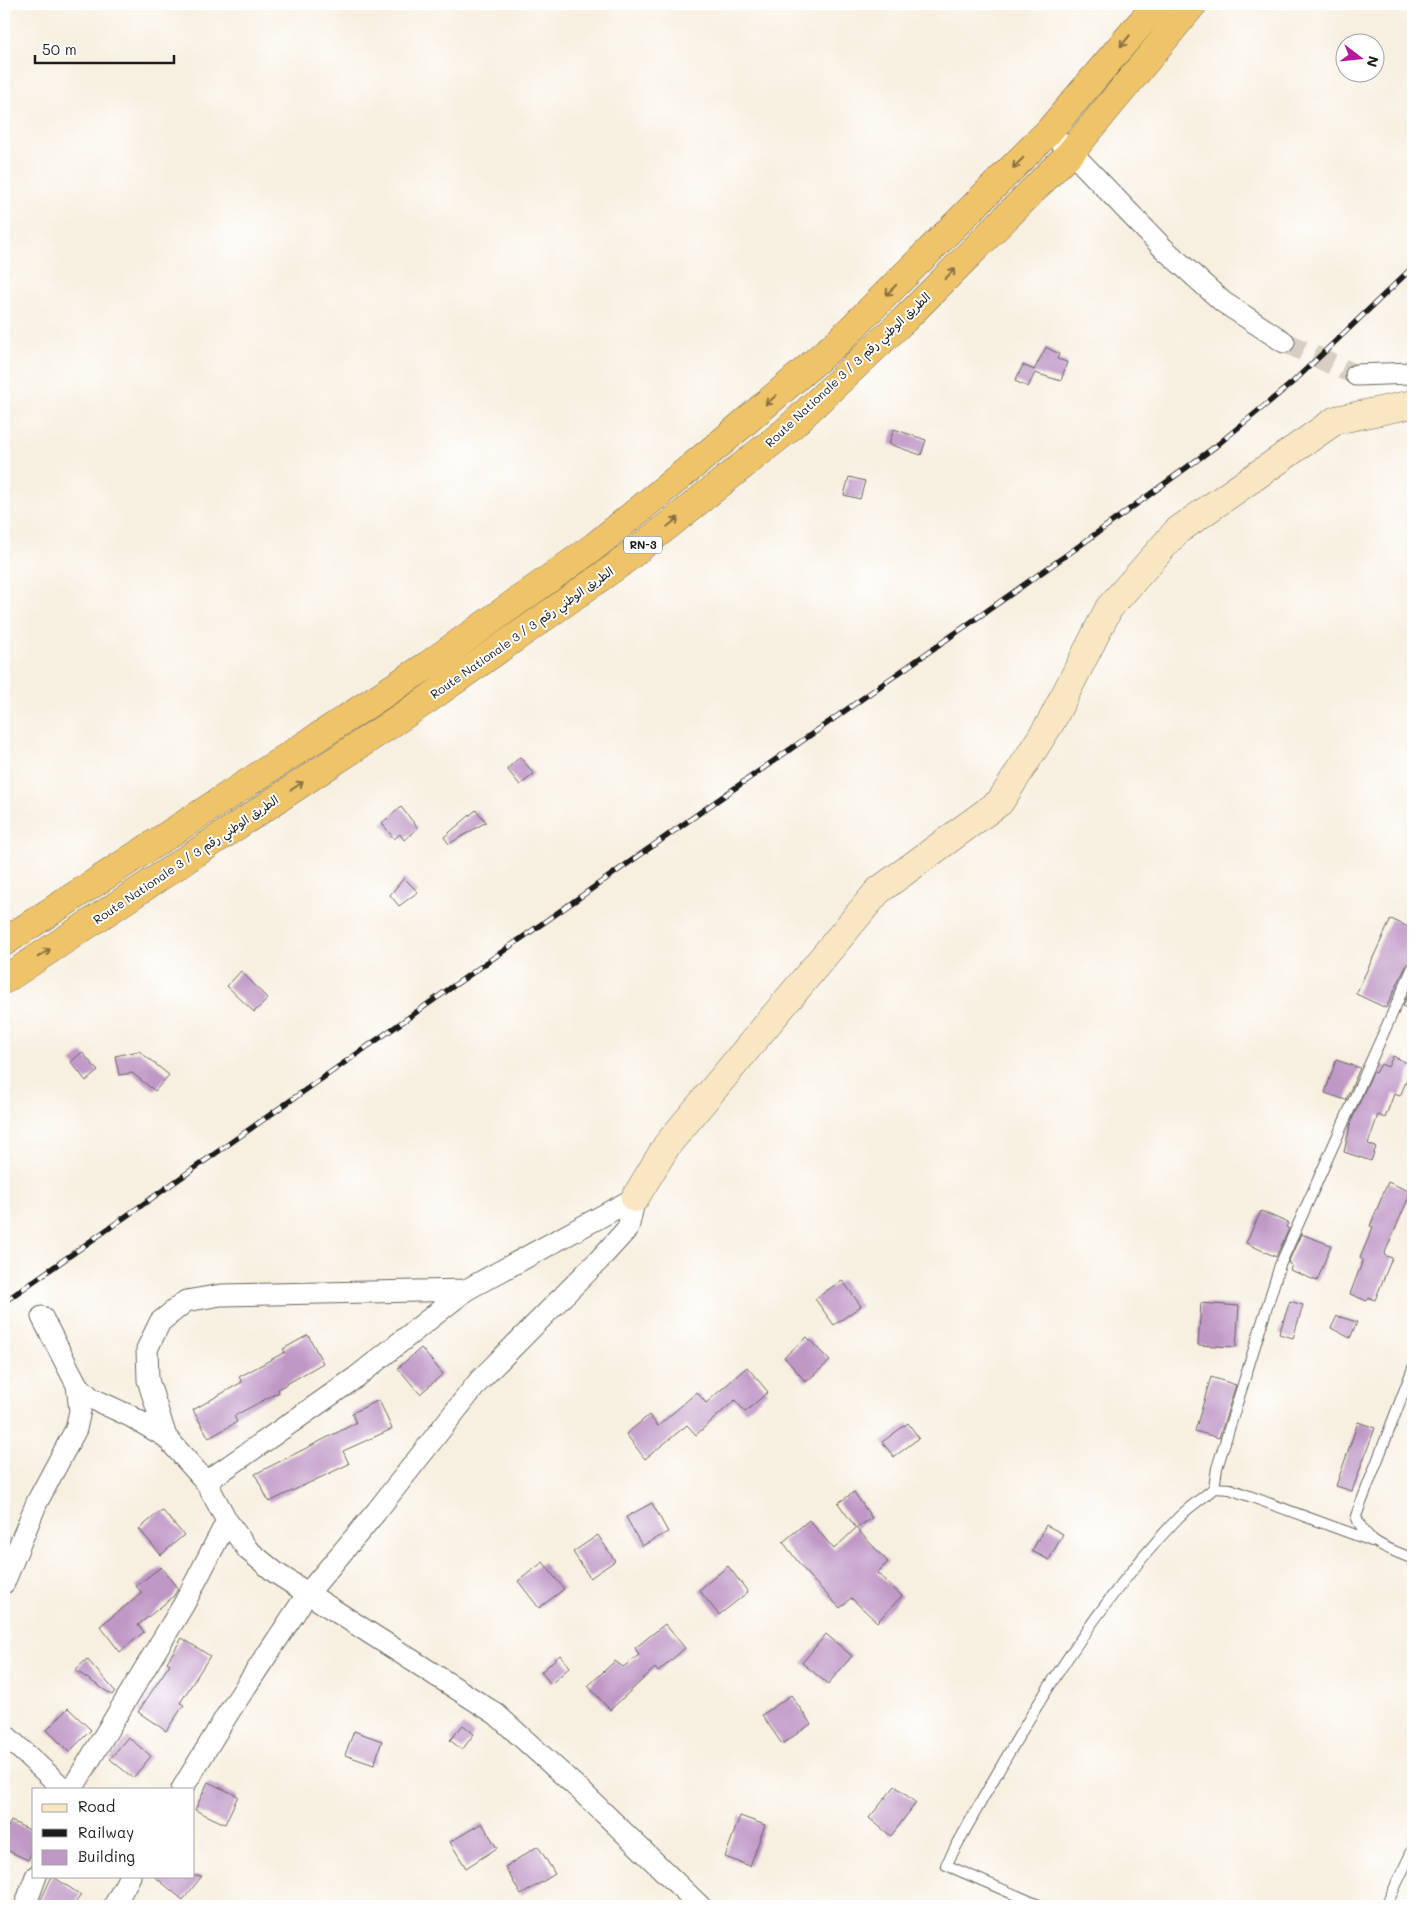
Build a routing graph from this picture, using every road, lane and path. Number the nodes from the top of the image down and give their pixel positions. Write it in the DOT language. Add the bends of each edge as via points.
graph roads {
  1 [pos="1157,4"];
  2 [pos="1193,4"];
  3 [pos="1049,131"];
  4 [pos="1072,152"];
  5 [pos="1284,342"];
  6 [pos="1413,373"];
  7 [pos="1356,376"];
  8 [pos="1413,404"];
  9 [pos="4,942"];
  10 [pos="1413,967"];
  11 [pos="4,980"];
  12 [pos="635,1198"];
  13 [pos="466,1290"];
  14 [pos="42,1317"];
  15 [pos="1413,1368"];
  16 [pos="77,1384"];
  17 [pos="166,1437"];
  18 [pos="206,1482"];
  19 [pos="1214,1488"];
  20 [pos="228,1520"];
  21 [pos="1372,1541"];
  22 [pos="1413,1559"];
  23 [pos="4,1583"];
  24 [pos="308,1593"];
  25 [pos="4,1734"];
  26 [pos="63,1788"];
  27 [pos="73,1788"];
  28 [pos="183,1788"];
  29 [pos="1413,1849"];
  30 [pos="35,1878"];
  31 [pos="129,1878"];
  32 [pos="25,1906"];
  33 [pos="114,1906"];
  34 [pos="700,1906"];
  35 [pos="1041,1906"];
  36 [pos="1386,1906"];
  1 -- 3 [label="highway, RN-3, one-way"];
  2 -- 4 [label="highway, Route Nationale 3 / الطريق الوطني رقم 3 / RN-3"];
  3 -- 4 [label="street"];
  3 -- 9 [label="highway, RN-3, one-way" via="840,341 595,546 428,665"];
  4 -- 5 [label="street" via="1163,248 1223,302"];
  11 -- 4 [label="highway, Route Nationale 3 / الطريق الوطني رقم 3 / RN-3, one-way" via="427,700 621,563 786,431 904,320"];
  6 -- 7 [label="street"];
  8 -- 12 [label="street" via="1336,420 1177,531 1109,608 1051,722 1000,802 878,892 667,1145"];
  10 -- 19 [label="lane" via="1280,1265 1217,1468"];
  12 -- 13 [label="street"];
  12 -- 24 [label="street" via="628,1228 479,1381"];
  13 -- 17 [label="street" via="221,1295 186,1301 160,1322 147,1349 148,1380"];
  13 -- 18 [label="street" via="355,1378"];
  14 -- 16 [label="street"];
  15 -- 21 [label="lane" via="1356,1516 1361,1530"];
  16 -- 17 [label="street" via="91,1398"];
  16 -- 23 [label="street" via="80,1411 76,1429 37,1502"];
  17 -- 18 [label="street"];
  18 -- 20 [label="street"];
  19 -- 21 [label="lane" via="1230,1489"];
  19 -- 35 [label="lane" via="1178,1518 1135,1568 1063,1664 1010,1749 946,1865"];
  20 -- 24 [label="street" via="248,1550"];
  20 -- 27 [label="street" via="184,1604"];
  21 -- 22 [label="lane"];
  24 -- 28 [label="street"];
  24 -- 34 [label="street" via="496,1714"];
  25 -- 26 [label="street"];
  29 -- 36 [label="lane"];
  30 -- 32 [label="street"];
  31 -- 33 [label="street"];
}
